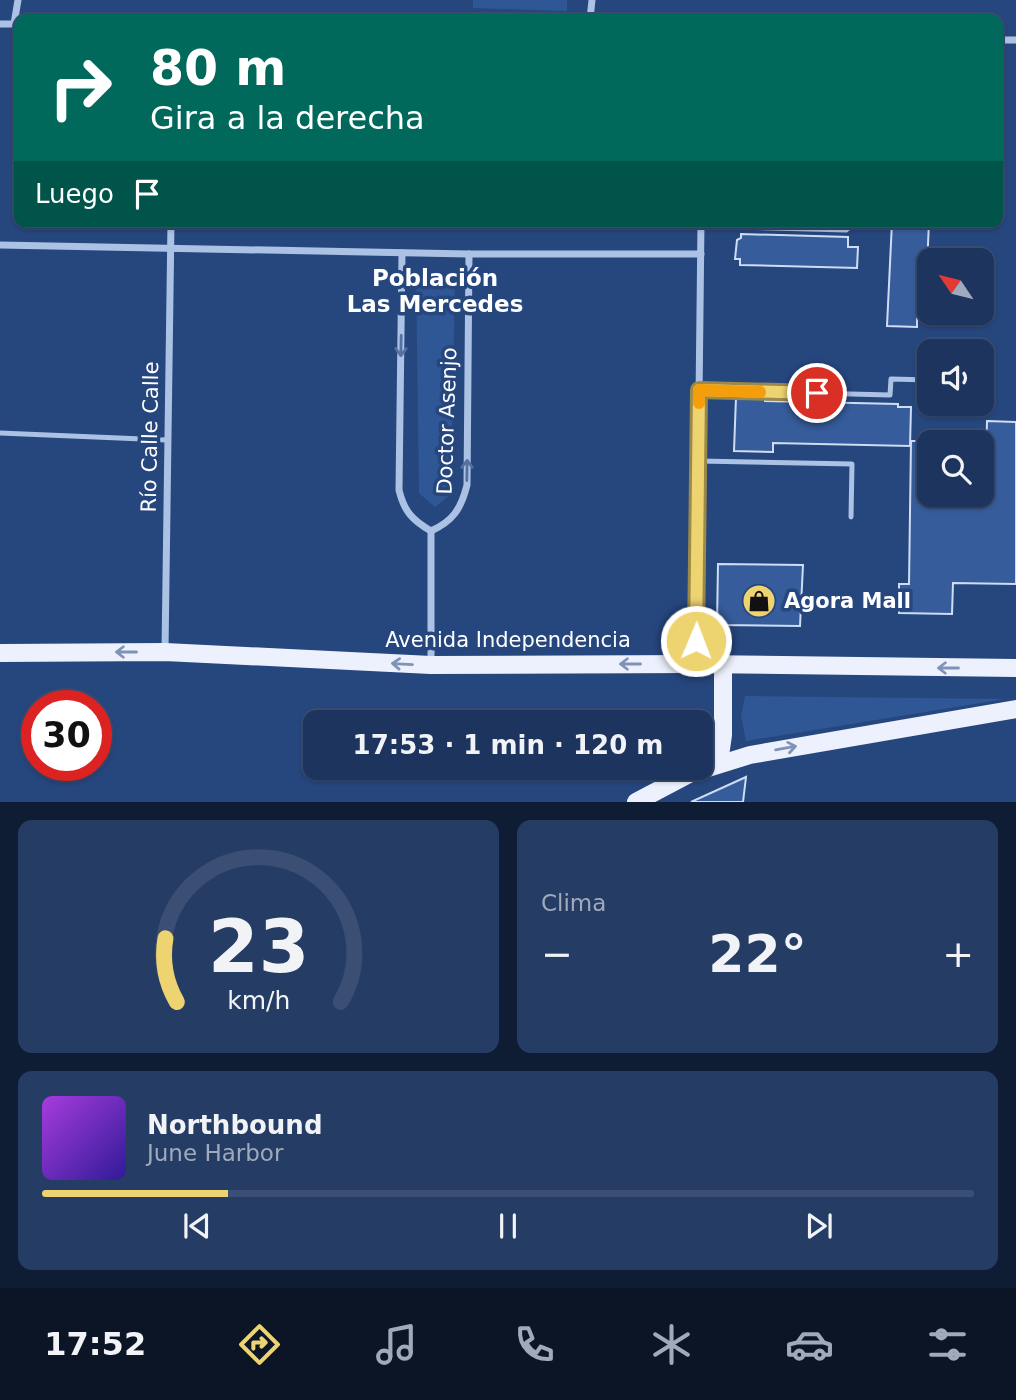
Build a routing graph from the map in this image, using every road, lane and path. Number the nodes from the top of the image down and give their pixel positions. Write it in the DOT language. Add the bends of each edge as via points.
graph roads {
  1 [pos="171,228"];
  2 [pos="701,228"];
  3 [pos="798,228"];
  4 [pos="848,228"];
  5 [pos="0,246"];
  6 [pos="171,248"];
  7 [pos="402,253"];
  8 [pos="469,254"];
  9 [pos="701,254"];
  10 [pos="917,380"];
  11 [pos="699,390"];
  12 [pos="0,433"];
  13 [pos="166,440"];
  14 [pos="698,461"];
  15 [pos="851,517"];
  16 [pos="430,531"];
  17 [pos="165,652"];
  18 [pos="0,653"];
  19 [pos="696,664"];
  20 [pos="723,664"];
  21 [pos="431,665"];
  22 [pos="1016,668"];
  23 [pos="1016,709"];
  24 [pos="719,763"];
  25 [pos="636,802"];
  1 -- 6 [label="street, Río Calle Calle"];
  2 -- 9 [label="street"];
  3 -- 4 [label="lane"];
  5 -- 6 [label="street"];
  6 -- 7 [label="street"];
  6 -- 13 [label="street, Río Calle Calle"];
  7 -- 8 [label="street"];
  7 -- 16 [label="street, Doctor Asenjo, one-way" via="400,490 413,521"];
  8 -- 9 [label="street"];
  16 -- 8 [label="street, Doctor Asenjo, one-way" via="447,524 461,507 467,485"];
  9 -- 11 [label="street"];
  10 -- 11 [label="lane" via="891,379 890,395"];
  11 -- 14 [label="street"];
  12 -- 13 [label="lane"];
  13 -- 17 [label="street, Río Calle Calle"];
  14 -- 15 [label="lane" via="852,464"];
  14 -- 19 [label="street"];
  16 -- 21 [label="street"];
  17 -- 18 [label="main road, Avenida Independencia, one-way"];
  21 -- 17 [label="main road, Avenida Independencia, one-way"];
  19 -- 20 [label="main road, Avenida Independencia"];
  19 -- 21 [label="main road, Avenida Independencia, one-way"];
  22 -- 20 [label="main road, Avenida Independencia, one-way"];
  20 -- 24 [label="main road"];
  24 -- 23 [label="main road, one-way" via="781,748"];
  24 -- 25 [label="main road"];
}
